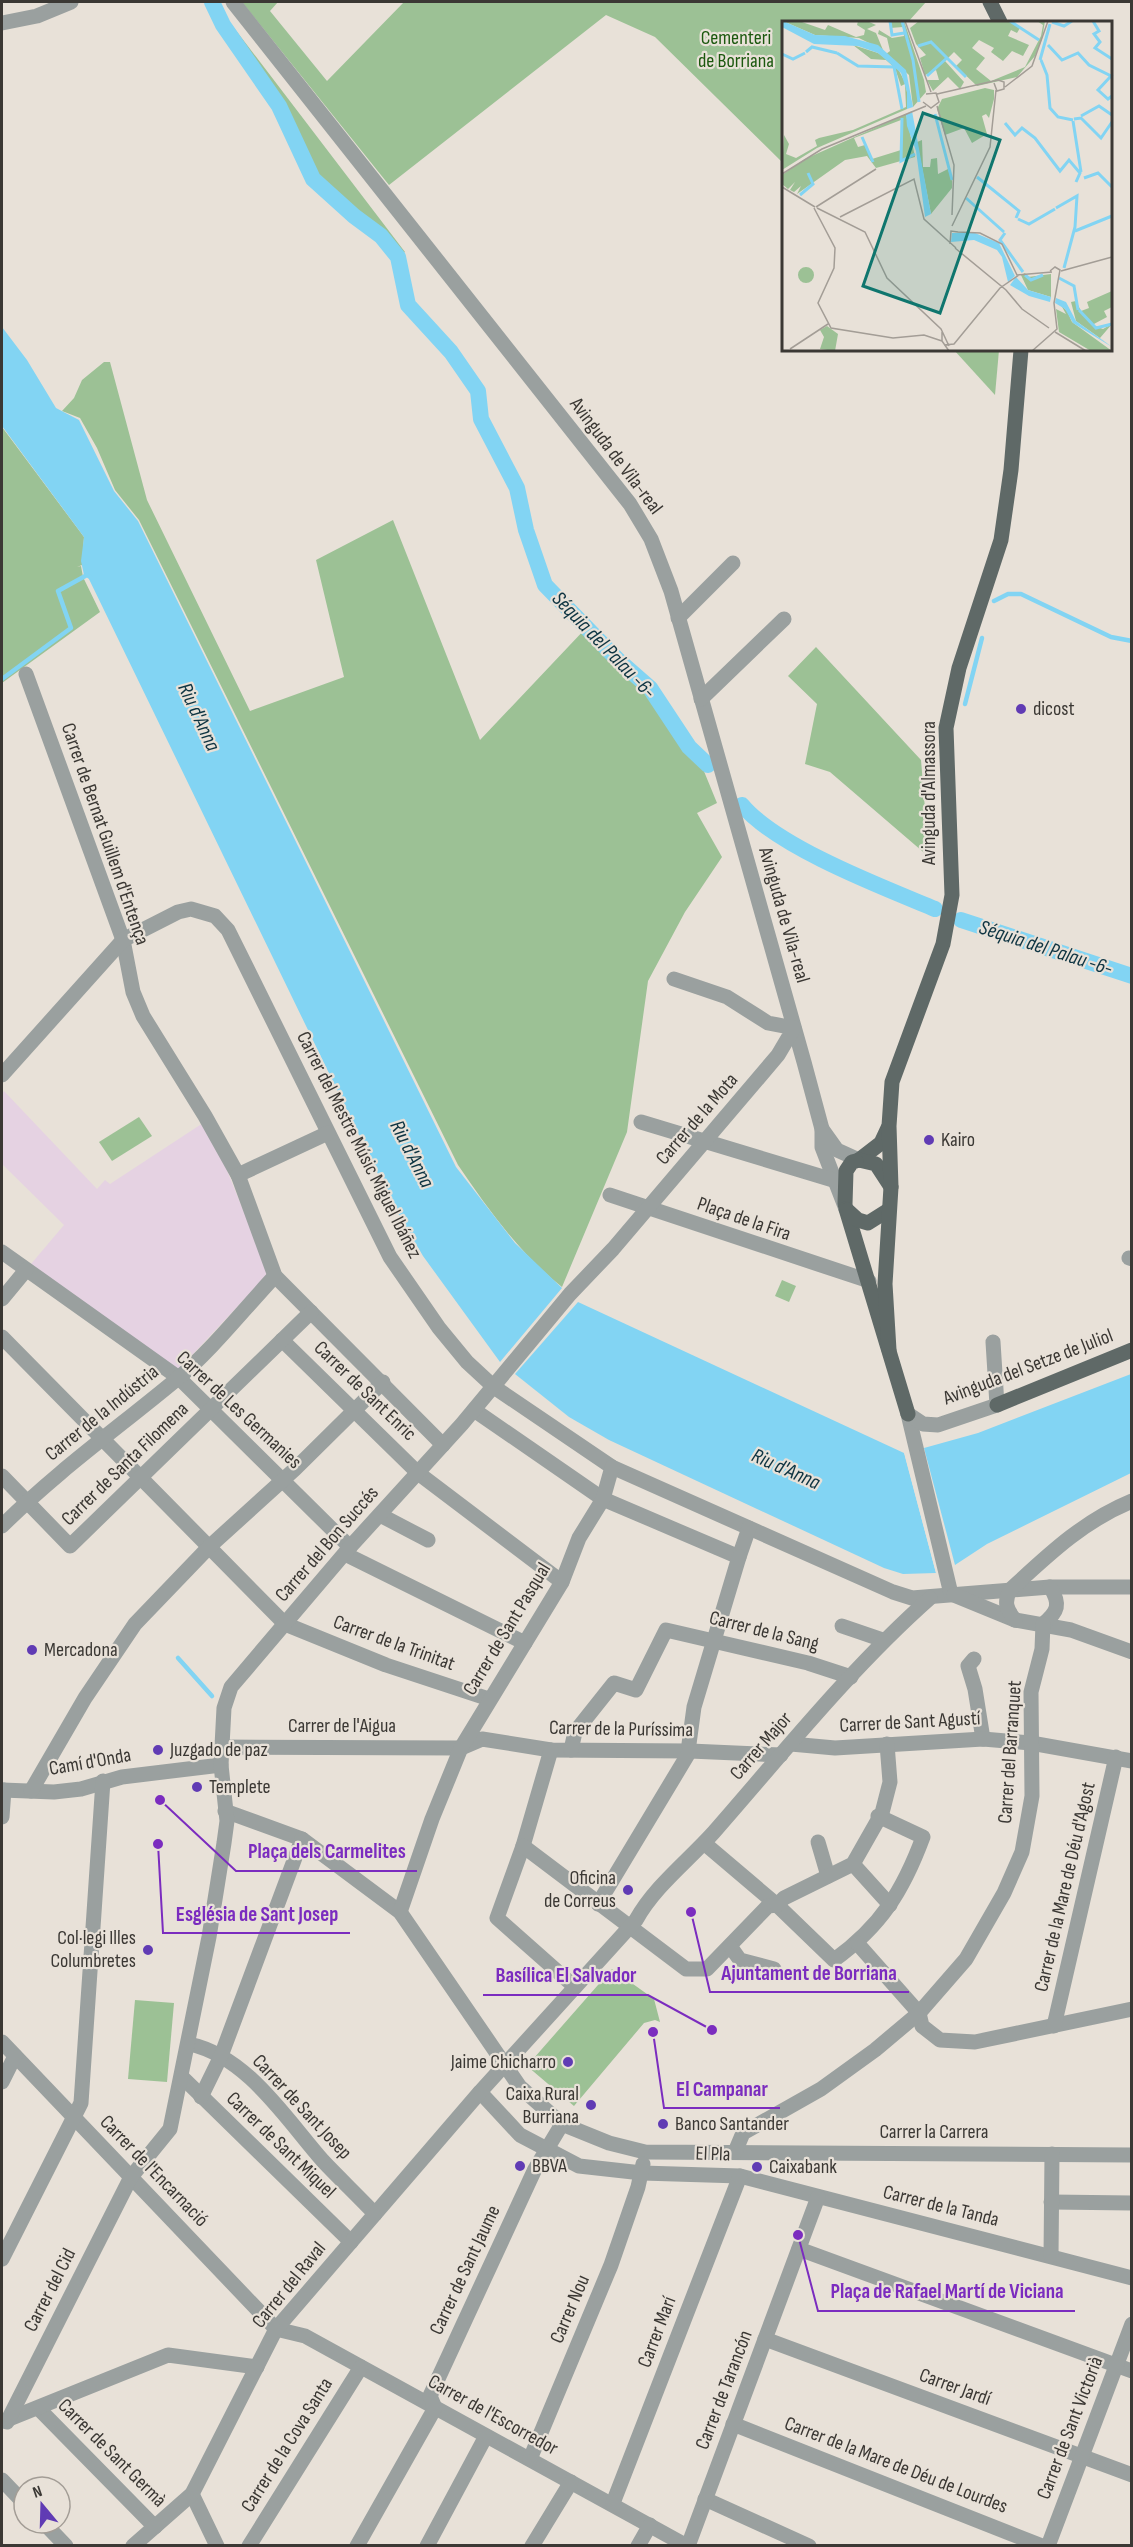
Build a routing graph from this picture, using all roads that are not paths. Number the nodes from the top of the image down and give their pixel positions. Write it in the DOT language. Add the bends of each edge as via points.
graph roads {
  1 [pos="71,2"];
  2 [pos="233,2"];
  3 [pos="990,2"];
  4 [pos="1000,21"];
  5 [pos="2,23"];
  6 [pos="1021,351"];
  7 [pos="733,563"];
  8 [pos="678,618"];
  9 [pos="784,620"];
  10 [pos="26,674"];
  11 [pos="701,699"];
  12 [pos="123,940"];
  13 [pos="674,978"];
  14 [pos="794,1028"];
  15 [pos="778,1056"];
  16 [pos="804,1062"];
  17 [pos="2,1075"];
  18 [pos="641,1122"];
  19 [pos="889,1126"];
  20 [pos="822,1129"];
  21 [pos="328,1133"];
  22 [pos="705,1141"];
  23 [pos="858,1161"];
  24 [pos="238,1174"];
  25 [pos="833,1180"];
  26 [pos="891,1187"];
  27 [pos="610,1195"];
  28 [pos="846,1207"];
  29 [pos="647,1209"];
  30 [pos="888,1211"];
  31 [pos="2,1252"];
  32 [pos="26,1270"];
  33 [pos="275,1276"];
  34 [pos="877,1283"];
  35 [pos="2,1299"];
  36 [pos="311,1312"];
  37 [pos="2,1337"];
  38 [pos="282,1340"];
  39 [pos="993,1342"];
  40 [pos="1131,1350"];
  41 [pos="179,1378"];
  42 [pos="383,1382"];
  43 [pos="494,1387"];
  44 [pos="997,1405"];
  45 [pos="212,1408"];
  46 [pos="355,1410"];
  47 [pos="474,1410"];
  48 [pos="908,1414"];
  49 [pos="101,1438"];
  50 [pos="443,1445"];
  51 [pos="612,1467"];
  52 [pos="418,1473"];
  53 [pos="2,1476"];
  54 [pos="142,1478"];
  55 [pos="283,1479"];
  56 [pos="603,1499"];
  57 [pos="27,1501"];
  58 [pos="1131,1501"];
  59 [pos="380,1515"];
  60 [pos="2,1526"];
  61 [pos="749,1528"];
  62 [pos="429,1540"];
  63 [pos="210,1547"];
  64 [pos="348,1551"];
  65 [pos="740,1557"];
  66 [pos="562,1582"];
  67 [pos="1050,1587"];
  68 [pos="1131,1587"];
  69 [pos="1010,1590"];
  70 [pos="951,1594"];
  71 [pos="930,1598"];
  72 [pos="1015,1620"];
  73 [pos="285,1624"];
  74 [pos="1043,1624"];
  75 [pos="842,1626"];
  76 [pos="715,1640"];
  77 [pos="883,1640"];
  78 [pos="525,1643"];
  79 [pos="1131,1652"];
  80 [pos="974,1659"];
  81 [pos="851,1677"];
  82 [pos="489,1699"];
  83 [pos="983,1738"];
  84 [pos="1031,1743"];
  85 [pos="887,1744"];
  86 [pos="222,1747"];
  87 [pos="461,1748"];
  88 [pos="551,1750"];
  89 [pos="571,1750"];
  90 [pos="786,1750"];
  91 [pos="690,1751"];
  92 [pos="1124,1759"];
  93 [pos="221,1765"];
  94 [pos="103,1781"];
  95 [pos="3,1790"];
  96 [pos="31,1791"];
  97 [pos="225,1811"];
  98 [pos="878,1816"];
  99 [pos="2,1817"];
  100 [pos="302,1839"];
  101 [pos="818,1842"];
  102 [pos="704,1843"];
  103 [pos="523,1846"];
  104 [pos="853,1864"];
  105 [pos="828,1876"];
  106 [pos="598,1904"];
  107 [pos="777,1905"];
  108 [pos="890,1905"];
  109 [pos="400,1912"];
  110 [pos="629,1928"];
  111 [pos="857,1943"];
  112 [pos="730,1946"];
  113 [pos="774,1969"];
  114 [pos="575,1987"];
  115 [pos="1131,2009"];
  116 [pos="919,2013"];
  117 [pos="1054,2026"];
  118 [pos="2,2042"];
  119 [pos="189,2044"];
  120 [pos="15,2056"];
  121 [pos="221,2056"];
  122 [pos="505,2066"];
  123 [pos="182,2077"];
  124 [pos="2,2082"];
  125 [pos="480,2092"];
  126 [pos="201,2097"];
  127 [pos="75,2118"];
  128 [pos="562,2124"];
  129 [pos="546,2151"];
  130 [pos="645,2152"];
  131 [pos="735,2152"];
  132 [pos="1052,2154"];
  133 [pos="1131,2155"];
  134 [pos="642,2173"];
  135 [pos="740,2175"];
  136 [pos="131,2177"];
  137 [pos="818,2197"];
  138 [pos="1051,2202"];
  139 [pos="1131,2203"];
  140 [pos="375,2214"];
  141 [pos="351,2242"];
  142 [pos="799,2249"];
  143 [pos="1051,2256"];
  144 [pos="2,2259"];
  145 [pos="1131,2278"];
  146 [pos="1131,2324"];
  147 [pos="276,2329"];
  148 [pos="765,2339"];
  149 [pos="1116,2366"];
  150 [pos="257,2367"];
  151 [pos="361,2367"];
  152 [pos="1131,2372"];
  153 [pos="435,2408"];
  154 [pos="39,2409"];
  155 [pos="4,2421"];
  156 [pos="733,2424"];
  157 [pos="486,2436"];
  158 [pos="1082,2457"];
  159 [pos="530,2459"];
  160 [pos="1131,2475"];
  161 [pos="571,2482"];
  162 [pos="192,2494"];
  163 [pos="705,2499"];
  164 [pos="613,2503"];
  165 [pos="650,2525"];
  166 [pos="155,2527"];
  167 [pos="55,2535"];
  168 [pos="66,2546"];
  169 [pos="133,2546"];
  170 [pos="217,2546"];
  171 [pos="249,2546"];
  172 [pos="357,2546"];
  173 [pos="427,2546"];
  174 [pos="532,2546"];
  175 [pos="638,2546"];
  176 [pos="687,2546"];
  177 [pos="809,2546"];
  178 [pos="1042,2546"];
  179 [pos="1048,2546"];
  1 -- 5 [label="street" via="37,16"];
  2 -- 8 [label="street, Avinguda de Vila-real" via="630,504 651,539"];
  3 -- 4 [label="main road"];
  6 -- 19 [label="main road, Avinguda d'Almassora" via="1001,540 959,668 946,728 950,905 943,944 892,1082"];
  7 -- 8 [label="street"];
  8 -- 11 [label="street, Avinguda de Vila-real"];
  9 -- 11 [label="street"];
  10 -- 12 [label="street, Carrer de Bernat Guillem d'Entença"];
  11 -- 14 [label="street, Avinguda de Vila-real"];
  12 -- 17 [label="street"];
  12 -- 21 [label="street, Carrer del Mestre Músic Miguel Ibáñez" via="178,912 190,909 214,916 228,930"];
  12 -- 24 [label="street, Carrer de Bernat Guillem d'Entença" via="133,992 143,1016"];
  13 -- 14 [label="street" via="727,997 768,1023"];
  14 -- 15 [label="street, Carrer de la Mota"];
  14 -- 16 [label="street, Avinguda de Vila-real"];
  15 -- 16 [label="street"];
  15 -- 22 [label="street, Carrer de la Mota"];
  16 -- 20 [label="street, Avinguda de Vila-real"];
  18 -- 22 [label="street"];
  19 -- 23 [label="main road" via="881,1143"];
  19 -- 26 [label="main road, Avinguda d'Almassora"];
  20 -- 23 [label="street, Avinguda de Vila-real" via="837,1150"];
  20 -- 25 [label="street, Avinguda de Vila-real" via="822,1147"];
  21 -- 24 [label="street"];
  21 -- 43 [label="street, Carrer del Mestre Músic Miguel Ibáñez" via="390,1257 439,1328"];
  22 -- 25 [label="street"];
  22 -- 29 [label="street, Carrer de la Mota"];
  23 -- 26 [label="main road, Avinguda de Vila-real" via="876,1164"];
  23 -- 28 [label="main road, Avinguda de Vila-real" via="852,1162 846,1171"];
  24 -- 33 [label="street, Carrer de Bernat Guillem d'Entença"];
  25 -- 28 [label="street, Avinguda de Vila-real"];
  26 -- 30 [label="main road, Avinguda d'Almassora"];
  27 -- 29 [label="street, Plaça de la Fira"];
  28 -- 30 [label="main road" via="858,1220 868,1223"];
  28 -- 34 [label="main road, Avinguda de Vila-real"];
  29 -- 34 [label="street, Plaça de la Fira"];
  29 -- 43 [label="street, Carrer del Bon Succés"];
  30 -- 34 [label="main road, Avinguda d'Almassora"];
  31 -- 32 [label="street, Carrer de Les Germanies"];
  32 -- 35 [label="street"];
  32 -- 41 [label="street, Carrer de Les Germanies"];
  33 -- 36 [label="street, Carrer de Bernat Guillem d'Entença"];
  33 -- 41 [label="street, Carrer de la Indústria"];
  34 -- 48 [label="main road" via="889,1350"];
  36 -- 38 [label="street, Carrer de Santa Filomena"];
  36 -- 42 [label="street, Carrer de Bernat Guillem d'Entença"];
  37 -- 49 [label="street"];
  38 -- 45 [label="street, Carrer de Santa Filomena"];
  38 -- 46 [label="street, Carrer de Sant Enric"];
  39 -- 44 [label="street"];
  40 -- 44 [label="main road, Avinguda del Setze de Juliol"];
  41 -- 45 [label="street, Carrer de Les Germanies"];
  41 -- 49 [label="street, Carrer de la Indústria"];
  42 -- 46 [label="street"];
  42 -- 50 [label="street, Carrer de Bernat Guillem d'Entença"];
  43 -- 47 [label="street, Carrer del Bon Succés"];
  43 -- 51 [label="street, Carrer del Mestre Músic Miguel Ibáñez"];
  44 -- 48 [label="street, Avinguda del Setze de Juliol" via="938,1425 923,1424"];
  45 -- 54 [label="street, Carrer de Santa Filomena"];
  45 -- 55 [label="street, Carrer de Les Germanies"];
  46 -- 52 [label="street, Carrer de Sant Enric"];
  46 -- 55 [label="street"];
  47 -- 50 [label="street, Carrer del Bon Succés"];
  47 -- 56 [label="street"];
  48 -- 70 [label="street"];
  49 -- 54 [label="street"];
  49 -- 57 [label="street, Carrer de la Indústria"];
  50 -- 52 [label="street, Carrer del Bon Succés"];
  51 -- 56 [label="street, Carrer de Sant Pasqual"];
  51 -- 61 [label="street, Carrer del Mestre Músic Miguel Ibáñez"];
  52 -- 59 [label="street, Carrer del Bon Succés"];
  52 -- 66 [label="street, Carrer de Sant Enric"];
  53 -- 57 [label="street"];
  54 -- 57 [label="street, Carrer de Santa Filomena" via="70,1546"];
  54 -- 63 [label="street"];
  55 -- 63 [label="street"];
  55 -- 64 [label="street, Carrer de Les Germanies"];
  56 -- 65 [label="street"];
  56 -- 66 [label="street, Carrer de Sant Pasqual" via="579,1538"];
  57 -- 60 [label="street, Carrer de la Indústria"];
  58 -- 69 [label="street" via="1084,1525"];
  59 -- 62 [label="street"];
  59 -- 64 [label="street, Carrer del Bon Succés"];
  61 -- 65 [label="street"];
  61 -- 71 [label="street, Carrer del Mestre Músic Miguel Ibáñez" via="892,1593"];
  63 -- 73 [label="street"];
  63 -- 96 [label="street" via="135,1624 85,1698"];
  64 -- 73 [label="street, Carrer del Bon Succés"];
  64 -- 78 [label="street, Carrer de Les Germanies"];
  65 -- 76 [label="street"];
  66 -- 78 [label="street, Carrer de Sant Pasqual"];
  67 -- 68 [label="street"];
  67 -- 69 [label="street"];
  67 -- 74 [label="street" via="1058,1607"];
  69 -- 70 [label="street"];
  69 -- 72 [label="street" via="1007,1610"];
  70 -- 71 [label="street"];
  70 -- 72 [label="street"];
  71 -- 77 [label="street, Carrer Major"];
  72 -- 74 [label="street"];
  73 -- 82 [label="street, Carrer de la Trinitat" via="386,1665"];
  73 -- 86 [label="street, Carrer del Bon Succés" via="231,1687 224,1708"];
  74 -- 79 [label="street"];
  74 -- 84 [label="street, Carrer del Barranquet" via="1042,1649 1031,1692"];
  75 -- 77 [label="street"];
  76 -- 81 [label="street, Carrer de la Sang"];
  76 -- 89 [label="street, Carrer de la Sang" via="666,1630 636,1690 614,1683 575,1732"];
  76 -- 91 [label="street" via="694,1707"];
  77 -- 81 [label="street, Carrer Major"];
  78 -- 82 [label="street, Carrer de Sant Pasqual"];
  80 -- 83 [label="street" via="968,1666"];
  81 -- 90 [label="street, Carrer Major"];
  82 -- 87 [label="street, Carrer de Sant Pasqual"];
  83 -- 84 [label="street, Carrer de Sant Agustí"];
  83 -- 85 [label="street, Carrer de Sant Agustí"];
  84 -- 92 [label="street, Carrer de Sant Agustí"];
  84 -- 116 [label="street, Carrer del Barranquet" via="1032,1796 1022,1852 1004,1893 966,1959"];
  85 -- 90 [label="street, Carrer de Sant Agustí"];
  85 -- 98 [label="street" via="890,1782"];
  86 -- 87 [label="street, Carrer de l'Aigua"];
  86 -- 93 [label="street, Carrer del Bon Succés"];
  87 -- 88 [label="street, Carrer de la Puríssima" via="482,1739"];
  87 -- 109 [label="street, Carrer de Sant Pasqual"];
  88 -- 89 [label="street, Carrer de la Puríssima"];
  88 -- 103 [label="street"];
  89 -- 91 [label="street, Carrer de la Puríssima"];
  90 -- 91 [label="street, Carrer de la Puríssima"];
  90 -- 102 [label="street, Carrer Major"];
  91 -- 106 [label="street"];
  92 -- 117 [label="street, Carrer de la Mare de Déu d'Agost"];
  93 -- 94 [label="street, Camí d'Onda"];
  93 -- 97 [label="street, Carrer del Bon Succés"];
  94 -- 96 [label="street, Camí d'Onda" via="81,1789"];
  94 -- 127 [label="street" via="81,2103"];
  95 -- 96 [label="street, Camí d'Onda"];
  95 -- 99 [label="street"];
  97 -- 100 [label="street, El Pla"];
  97 -- 119 [label="street, Carrer del Bon Succés" via="227,1821 213,1916"];
  98 -- 104 [label="street"];
  98 -- 108 [label="street" via="923,1837 908,1878"];
  100 -- 109 [label="street, El Pla"];
  100 -- 121 [label="street"];
  101 -- 105 [label="street"];
  102 -- 107 [label="street"];
  102 -- 110 [label="street, Carrer Major" via="644,1905"];
  103 -- 106 [label="street"];
  103 -- 114 [label="street" via="497,1918"];
  104 -- 105 [label="street"];
  104 -- 108 [label="street"];
  105 -- 107 [label="street"];
  106 -- 110 [label="street"];
  107 -- 111 [label="street" via="834,1960"];
  107 -- 112 [label="street" via="768,1906"];
  108 -- 111 [label="street"];
  109 -- 122 [label="street, El Pla"];
  110 -- 112 [label="street" via="686,1969 707,1969"];
  110 -- 114 [label="street, Carrer Major"];
  111 -- 116 [label="street"];
  112 -- 113 [label="street" via="740,1959"];
  114 -- 122 [label="street, Carrer Major"];
  115 -- 117 [label="street"];
  116 -- 117 [label="street" via="922,2026 940,2040 975,2042"];
  116 -- 131 [label="street, Carrer del Barranquet" via="821,2089 743,2133"];
  118 -- 120 [label="street, Carrer de l'Encarnació"];
  119 -- 121 [label="street, Carrer de Sant Josep"];
  119 -- 123 [label="street, Carrer del Cid"];
  120 -- 124 [label="street"];
  120 -- 127 [label="street, Carrer de l'Encarnació"];
  121 -- 126 [label="street"];
  121 -- 140 [label="street, Carrer de Sant Josep" via="249,2077"];
  122 -- 125 [label="street"];
  122 -- 128 [label="street, El Pla" via="520,2087"];
  123 -- 126 [label="street, Carrer de Sant Miquel"];
  123 -- 136 [label="street, Carrer del Cid" via="170,2129"];
  125 -- 129 [label="street, El Pla" via="520,2135"];
  125 -- 140 [label="street, Carrer del Raval"];
  126 -- 141 [label="street, Carrer de Sant Miquel"];
  127 -- 136 [label="street, Carrer de l'Encarnació"];
  127 -- 144 [label="street"];
  128 -- 129 [label="street"];
  128 -- 130 [label="street, El Pla" via="609,2144"];
  129 -- 134 [label="street, El Pla" via="579,2166"];
  129 -- 153 [label="street, Carrer de Sant Jaume" via="430,2396"];
  130 -- 131 [label="street, El Pla"];
  130 -- 134 [label="street"];
  131 -- 132 [label="street, Carrer la Carrera"];
  131 -- 135 [label="street, El Pla"];
  132 -- 133 [label="street, Carrer la Carrera"];
  132 -- 138 [label="street"];
  134 -- 135 [label="street, El Pla"];
  134 -- 159 [label="street, Carrer Nou" via="611,2265"];
  135 -- 137 [label="street, Carrer de la Tanda"];
  135 -- 164 [label="street, Carrer Marí"];
  136 -- 147 [label="street, Carrer de l'Encarnació"];
  136 -- 155 [label="street, Carrer del Cid"];
  137 -- 142 [label="street, Carrer de Tarancón"];
  137 -- 143 [label="street, Carrer de la Tanda"];
  138 -- 139 [label="street"];
  138 -- 143 [label="street"];
  140 -- 141 [label="street, Carrer del Raval"];
  141 -- 147 [label="street, Carrer del Raval"];
  142 -- 148 [label="street, Carrer de Tarancón"];
  142 -- 149 [label="street"];
  143 -- 145 [label="street, Carrer de la Tanda"];
  146 -- 149 [label="street, Carrer de Sant Victorià"];
  147 -- 150 [label="street, Carrer del Raval"];
  147 -- 151 [label="street, Carrer de l'Escorredor" via="305,2336"];
  148 -- 156 [label="street, Carrer de Tarancón"];
  148 -- 158 [label="street, Carrer Jardí"];
  149 -- 152 [label="street"];
  149 -- 158 [label="street, Carrer de Sant Victorià"];
  150 -- 154 [label="street" via="168,2355"];
  150 -- 162 [label="street, Carrer del Raval"];
  151 -- 153 [label="street, Carrer de l'Escorredor"];
  151 -- 171 [label="street, Carrer de la Cova Santa"];
  153 -- 157 [label="street, Carrer de l'Escorredor"];
  153 -- 172 [label="street"];
  154 -- 155 [label="street"];
  154 -- 166 [label="street, Carrer de Sant Germà"];
  156 -- 163 [label="street, Carrer de Tarancón"];
  156 -- 178 [label="street, Carrer de la Mare de Déu de Lourdes"];
  157 -- 159 [label="street, Carrer de l'Escorredor"];
  157 -- 173 [label="street"];
  158 -- 160 [label="street, Carrer Jardí"];
  158 -- 179 [label="street, Carrer de Sant Victorià"];
  159 -- 161 [label="street, Carrer de l'Escorredor"];
  161 -- 164 [label="street, Carrer de l'Escorredor"];
  161 -- 174 [label="street"];
  162 -- 166 [label="street, Carrer del Raval"];
  162 -- 170 [label="street"];
  163 -- 176 [label="street, Carrer de Tarancón"];
  163 -- 177 [label="street"];
  164 -- 165 [label="street, Carrer de l'Escorredor"];
  165 -- 175 [label="street"];
  165 -- 176 [label="street, Carrer de l'Escorredor"];
  166 -- 169 [label="street, Carrer del Raval"];
  167 -- 168 [label="street"];
}
